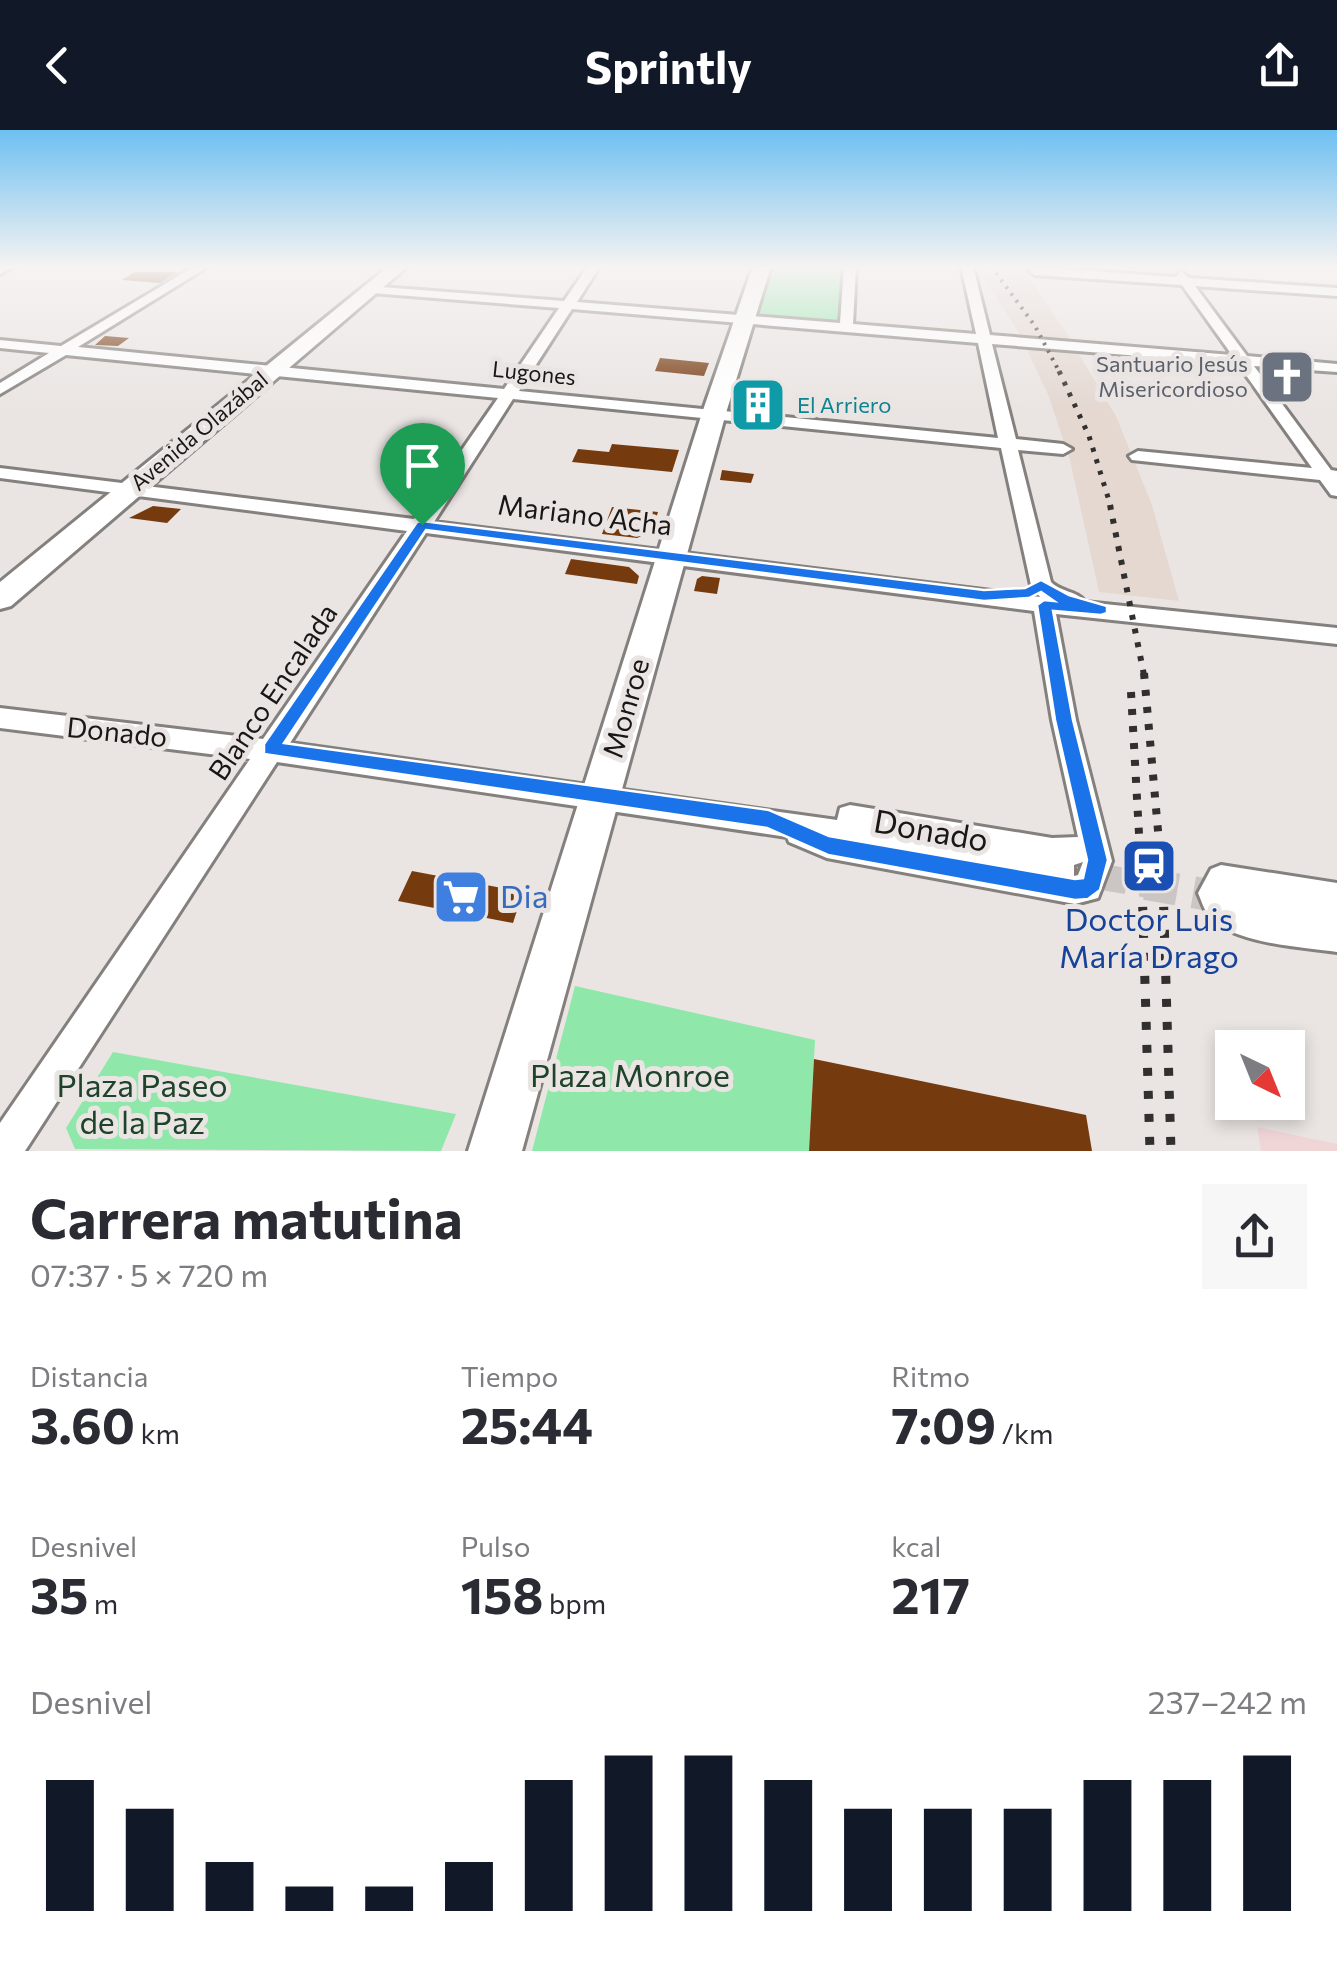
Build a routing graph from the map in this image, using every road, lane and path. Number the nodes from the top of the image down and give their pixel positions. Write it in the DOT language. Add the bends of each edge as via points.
graph roads {
  1 [pos="125,314"];
  2 [pos="342,314"];
  3 [pos="561,314"];
  4 [pos="669,314"];
  5 [pos="746,314"];
  6 [pos="847,314"];
  7 [pos="978,314"];
  8 [pos="1209,314"];
  9 [pos="744,320"];
  10 [pos="846,328"];
  11 [pos="984,339"];
  12 [pos="0,344"];
  13 [pos="66,350"];
  14 [pos="1244,361"];
  15 [pos="1337,368"];
  16 [pos="273,370"];
  17 [pos="0,389"];
  18 [pos="510,393"];
  19 [pos="714,413"];
  20 [pos="1006,443"];
  21 [pos="1063,448"];
  22 [pos="1138,456"];
  23 [pos="0,473"];
  24 [pos="1333,480"];
  25 [pos="129,489"];
  26 [pos="422,525"];
  27 [pos="672,556"];
  28 [pos="1043,595"];
  29 [pos="0,598"];
  30 [pos="1337,636"];
  31 [pos="0,718"];
  32 [pos="270,749"];
  33 [pos="600,796"];
  34 [pos="769,819"];
  35 [pos="1092,844"];
  36 [pos="1337,897"];
  37 [pos="1235,900"];
  38 [pos="1337,916"];
  39 [pos="1337,937"];
  40 [pos="3,1151"];
  41 [pos="495,1151"];
  1 -- 13 [label="street"];
  2 -- 16 [label="main road, Avenida Olazábal"];
  3 -- 18 [label="street, Blanco Encalada"];
  4 -- 9 [label="street"];
  5 -- 9 [label="main road, Monroe"];
  6 -- 10 [label="street"];
  7 -- 11 [label="street"];
  8 -- 14 [label="street"];
  9 -- 10 [label="street"];
  9 -- 19 [label="main road, Monroe"];
  10 -- 11 [label="street"];
  11 -- 14 [label="street"];
  11 -- 20 [label="street"];
  12 -- 13 [label="street, Lugones"];
  13 -- 16 [label="street, Lugones"];
  13 -- 17 [label="street"];
  14 -- 15 [label="street"];
  14 -- 24 [label="street"];
  16 -- 18 [label="street, Lugones"];
  16 -- 25 [label="main road, Avenida Olazábal"];
  18 -- 19 [label="street, Lugones"];
  18 -- 26 [label="street, Blanco Encalada"];
  19 -- 20 [label="street, Lugones"];
  19 -- 27 [label="main road, Monroe"];
  20 -- 21 [label="street, Lugones"];
  20 -- 28 [label="street"];
  22 -- 24 [label="street"];
  23 -- 25 [label="street, Mariano Acha"];
  25 -- 26 [label="street, Mariano Acha"];
  25 -- 29 [label="main road, Avenida Olazábal"];
  26 -- 27 [label="street, Mariano Acha"];
  26 -- 32 [label="street, Blanco Encalada"];
  27 -- 28 [label="street, Mariano Acha" via="984,596"];
  27 -- 33 [label="main road, Monroe"];
  28 -- 30 [label="street, Mariano Acha" via="1101,610"];
  28 -- 35 [label="street"];
  31 -- 32 [label="street, Donado"];
  32 -- 33 [label="street, Donado"];
  32 -- 40 [label="street, Blanco Encalada"];
  33 -- 34 [label="street, Donado"];
  33 -- 41 [label="main road, Monroe"];
  34 -- 35 [label="street, Donado" via="833,814 1052,851"];
  34 -- 35 [label="street, Donado" via="828,845 1088,888 1098,860"];
  36 -- 39 [label="street" via="1221,879 1213,894 1218,907 1237,919"];
  37 -- 38 [label="street"];
}
